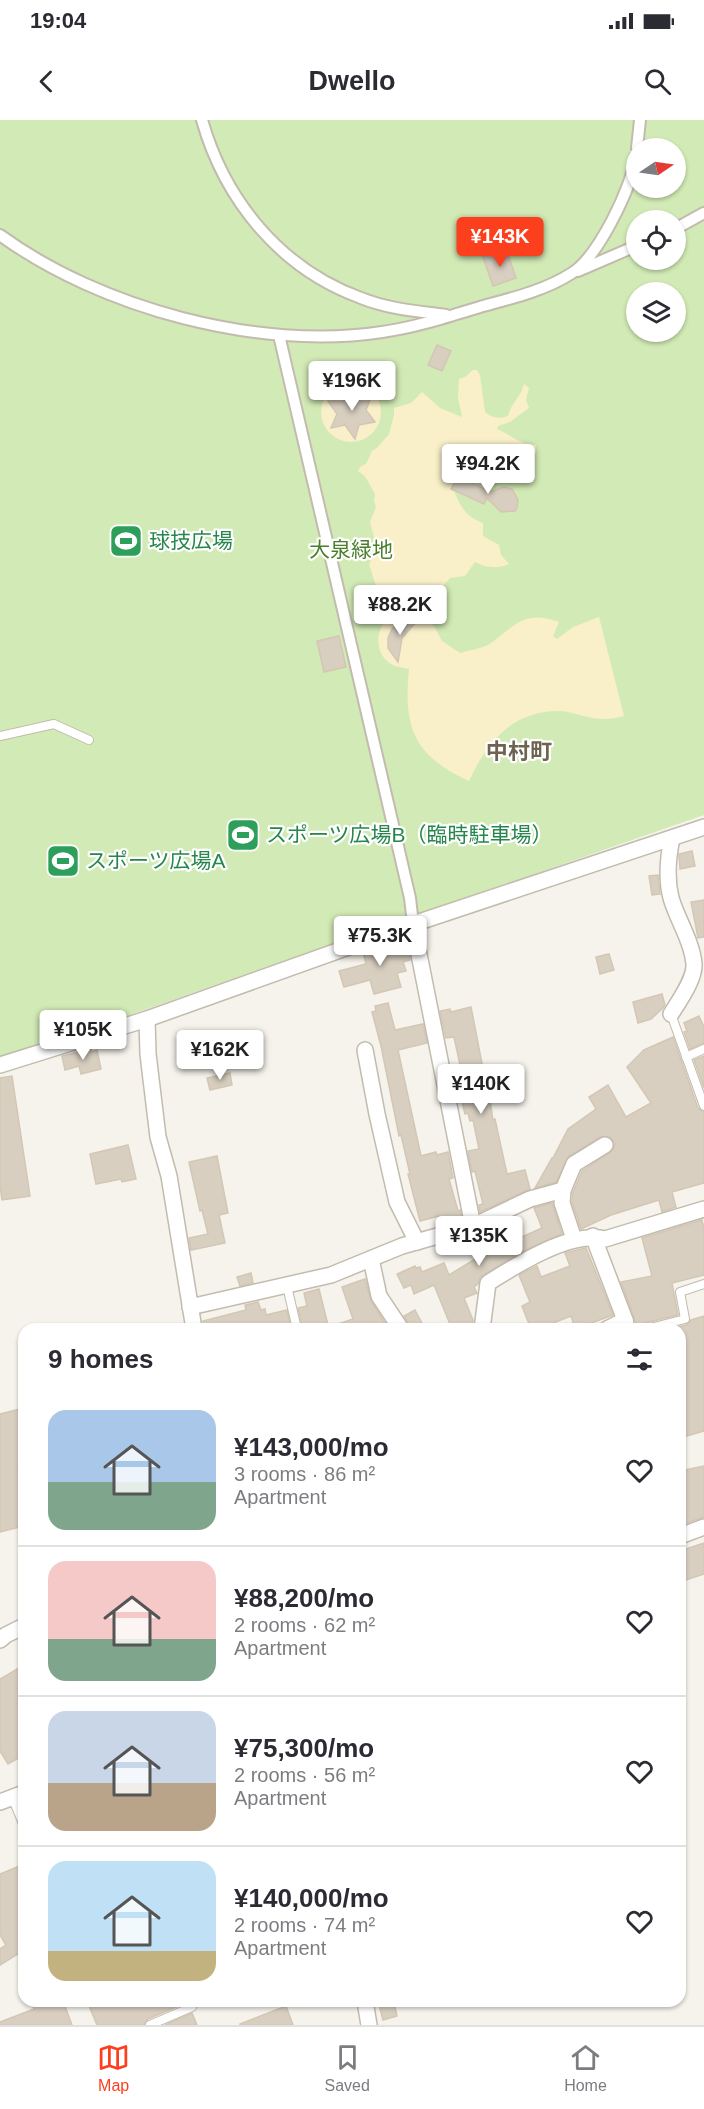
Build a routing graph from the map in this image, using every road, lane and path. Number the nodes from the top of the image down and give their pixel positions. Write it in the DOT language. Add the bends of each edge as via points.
graph roads {
  1 [pos="202,120"];
  2 [pos="640,120"];
  3 [pos="638,138"];
  4 [pos="626,190"];
  5 [pos="704,213"];
  6 [pos="686,223"];
  7 [pos="0,236"];
  8 [pos="626,250"];
  9 [pos="574,273"];
  10 [pos="453,316"];
  11 [pos="279,334"];
  12 [pos="0,736"];
  13 [pos="89,740"];
  14 [pos="704,826"];
  15 [pos="672,838"];
  16 [pos="412,924"];
  17 [pos="671,1014"];
  18 [pos="147,1019"];
  19 [pos="704,1049"];
  20 [pos="370,1055"];
  21 [pos="686,1057"];
  22 [pos="0,1065"];
  23 [pos="704,1106"];
  24 [pos="605,1145"];
  25 [pos="563,1190"];
  26 [pos="704,1209"];
  27 [pos="472,1226"];
  28 [pos="593,1236"];
  29 [pos="574,1239"];
  30 [pos="417,1242"];
  31 [pos="371,1258"];
  32 [pos="704,1284"];
  33 [pos="287,1286"];
  34 [pos="190,1307"];
  35 [pos="193,1323"];
  36 [pos="296,1323"];
  37 [pos="397,1323"];
  38 [pos="483,1323"];
  39 [pos="626,1323"];
  40 [pos="669,1323"];
  41 [pos="704,1527"];
  42 [pos="686,1534"];
  43 [pos="18,1629"];
  44 [pos="0,1640"];
  45 [pos="12,1797"];
  46 [pos="18,1812"];
  47 [pos="192,2007"];
  48 [pos="366,2007"];
  49 [pos="150,2025"];
  50 [pos="369,2025"];
  1 -- 10 [label="street" via="235,196 265,236 292,261 361,299"];
  2 -- 3 [label="street"];
  4 -- 9 [label="street" via="596,247"];
  5 -- 6 [label="street"];
  7 -- 11 [label="street" via="39,262 152,311 212,325"];
  8 -- 9 [label="street"];
  9 -- 10 [label="street" via="526,294"];
  10 -- 11 [label="street" via="356,335"];
  11 -- 16 [label="street" via="410,898"];
  12 -- 13 [label="lane" via="54,724"];
  14 -- 15 [label="street"];
  15 -- 16 [label="street"];
  15 -- 17 [label="street" via="667,861 671,897 694,965 685,993"];
  16 -- 18 [label="street"];
  16 -- 27 [label="street"];
  17 -- 21 [label="lane"];
  18 -- 22 [label="street"];
  18 -- 34 [label="street" via="158,1137 169,1176"];
  19 -- 21 [label="lane"];
  20 -- 30 [label="street" via="397,1202"];
  21 -- 23 [label="lane"];
  24 -- 25 [label="street" via="574,1164"];
  25 -- 27 [label="street" via="530,1199"];
  25 -- 29 [label="street" via="562,1203"];
  26 -- 28 [label="street" via="605,1239"];
  27 -- 30 [label="street"];
  28 -- 29 [label="street"];
  28 -- 39 [label="street"];
  29 -- 38 [label="street" via="488,1282"];
  30 -- 31 [label="street"];
  31 -- 33 [label="street" via="331,1275"];
  31 -- 37 [label="street" via="379,1296"];
  32 -- 40 [label="lane" via="680,1292 686,1318"];
  33 -- 34 [label="street"];
  33 -- 36 [label="lane"];
  34 -- 35 [label="street"];
  41 -- 42 [label="street"];
  43 -- 44 [label="street"];
  45 -- 46 [label="lane"];
  47 -- 49 [label="lane"];
  48 -- 50 [label="street"];
}
